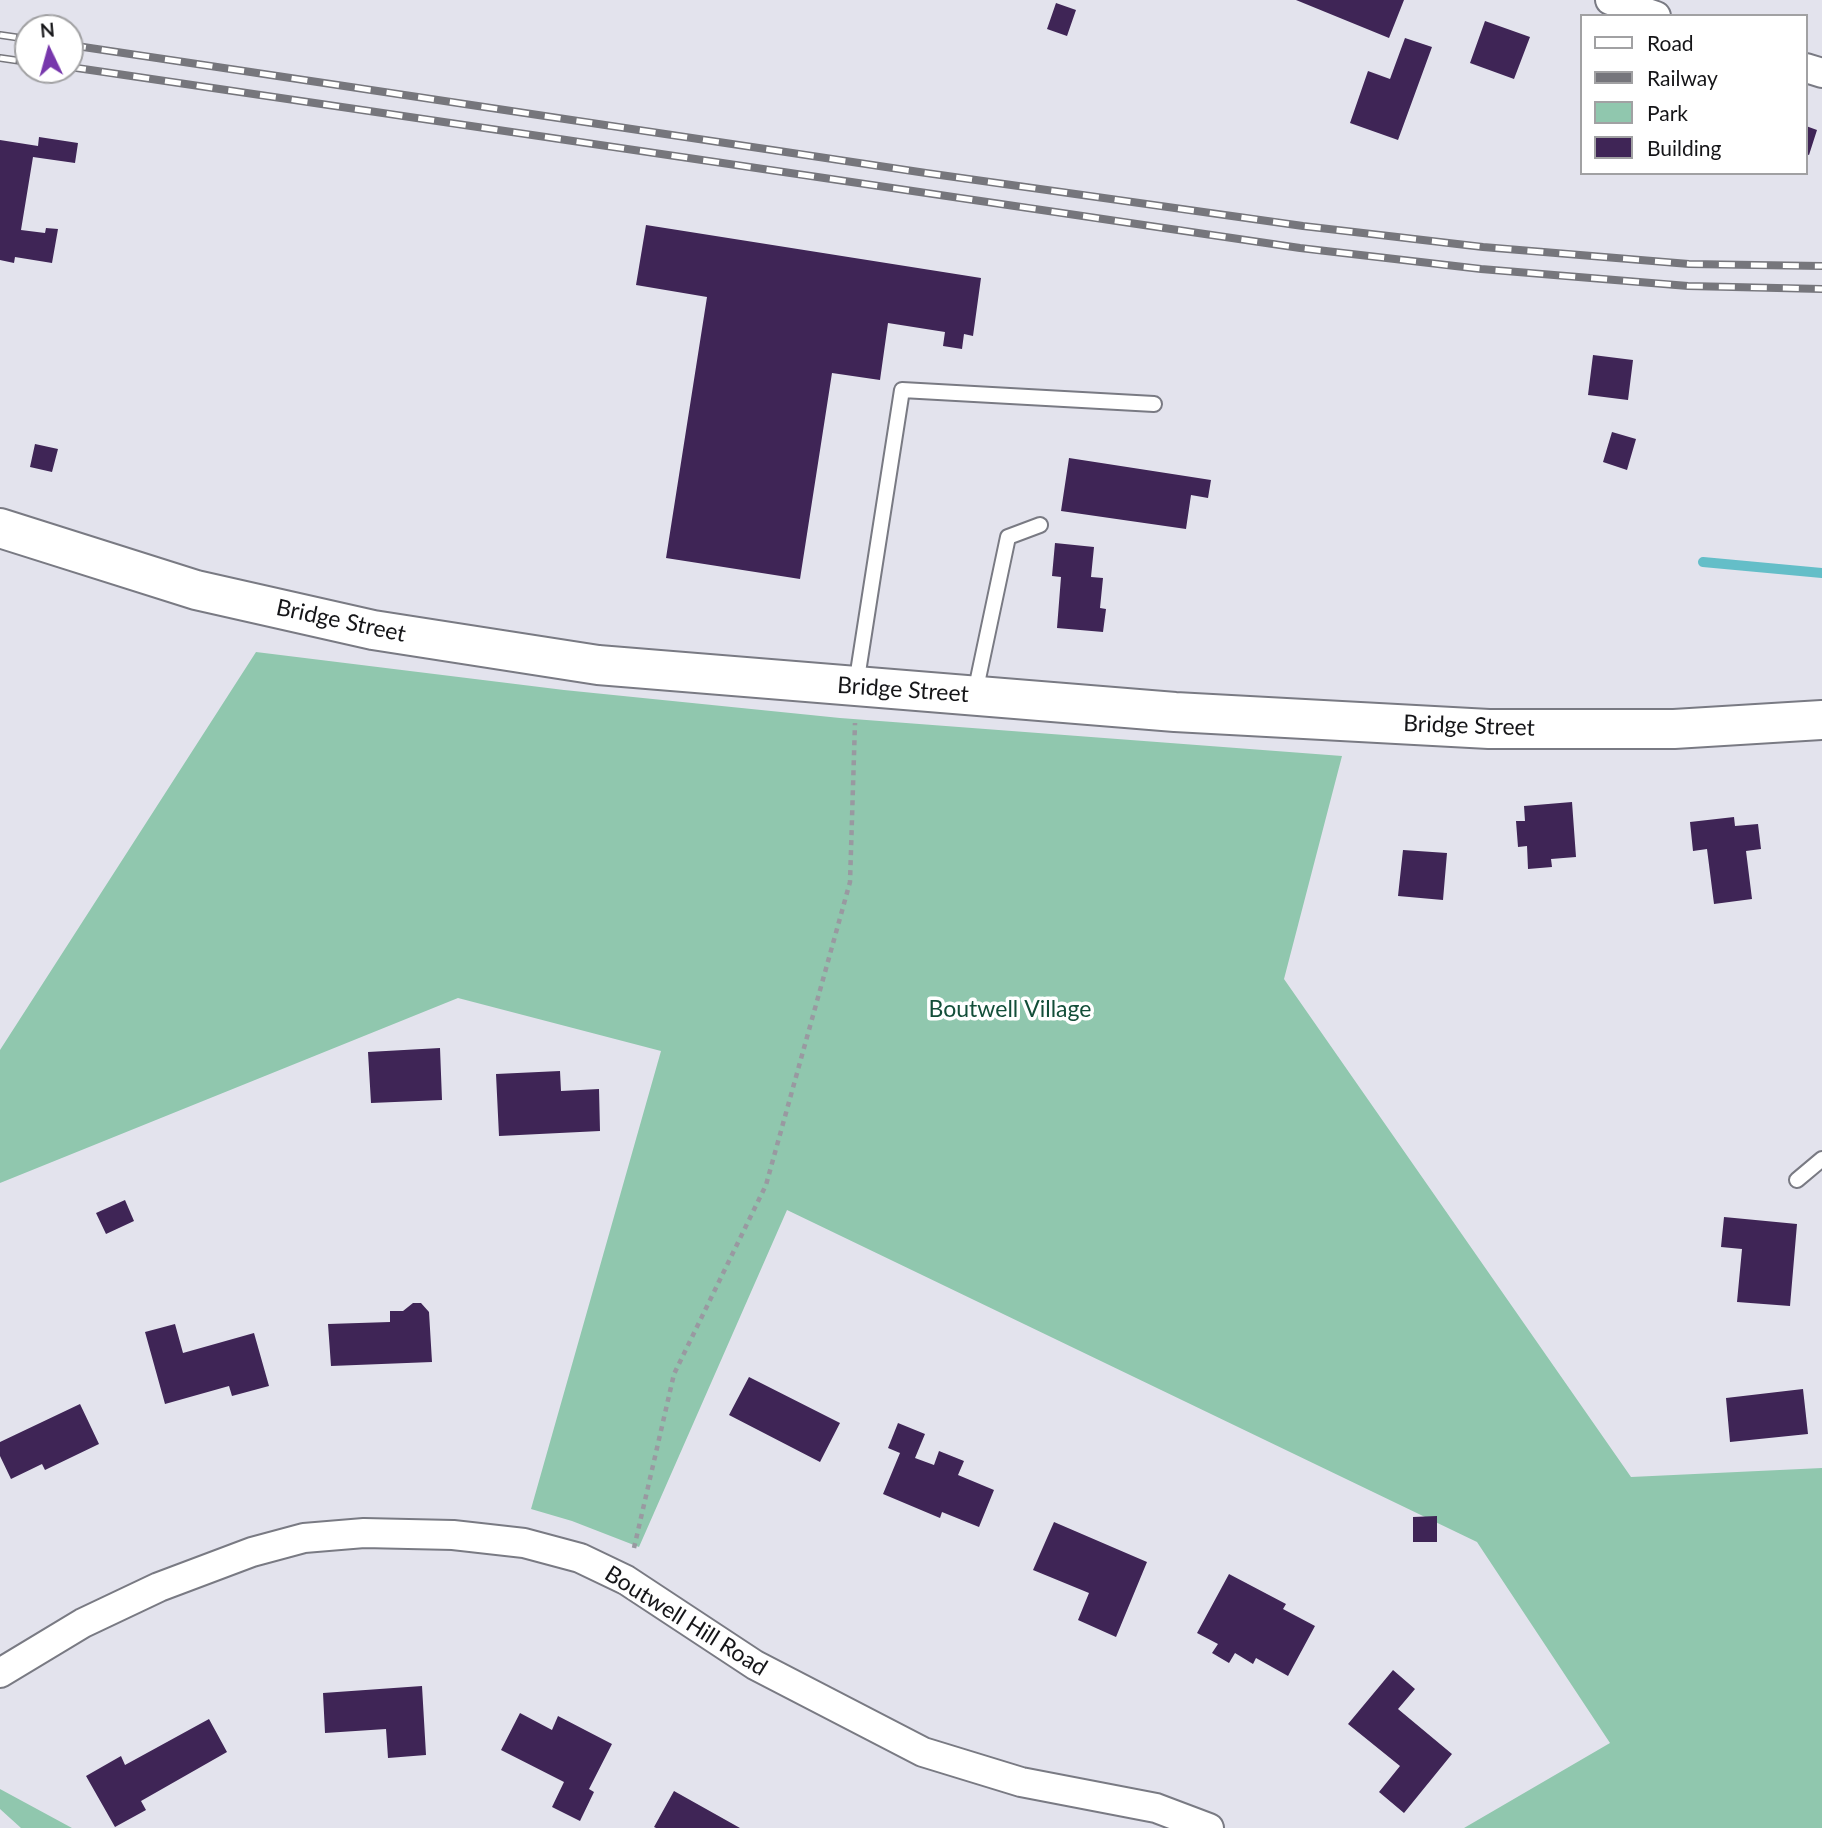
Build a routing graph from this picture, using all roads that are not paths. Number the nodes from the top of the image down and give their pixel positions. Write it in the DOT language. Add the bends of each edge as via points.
graph roads {
  1 [pos="1610,0"];
  2 [pos="1650,14"];
  3 [pos="1154,404"];
  4 [pos="1040,525"];
  5 [pos="0,528"];
  6 [pos="856,686"];
  7 [pos="974,695"];
  8 [pos="1822,720"];
  9 [pos="1822,1159"];
  10 [pos="1797,1180"];
  11 [pos="0,1673"];
  12 [pos="1209,1828"];
  1 -- 2 [label="street"];
  3 -- 6 [label="lane" via="902,390"];
  4 -- 7 [label="lane" via="1008,537"];
  5 -- 6 [label="main road, Bridge Street" via="196,590 373,630 598,665"];
  6 -- 7 [label="main road, Bridge Street"];
  7 -- 8 [label="main road, Bridge Street" via="1175,712 1489,729 1674,729"];
  9 -- 10 [label="lane"];
  11 -- 12 [label="street, Boutwell Hill Road" via="83,1623 159,1587 304,1538 364,1532 524,1543 580,1558 626,1580 755,1665 923,1752 1021,1782 1156,1808"];
}
